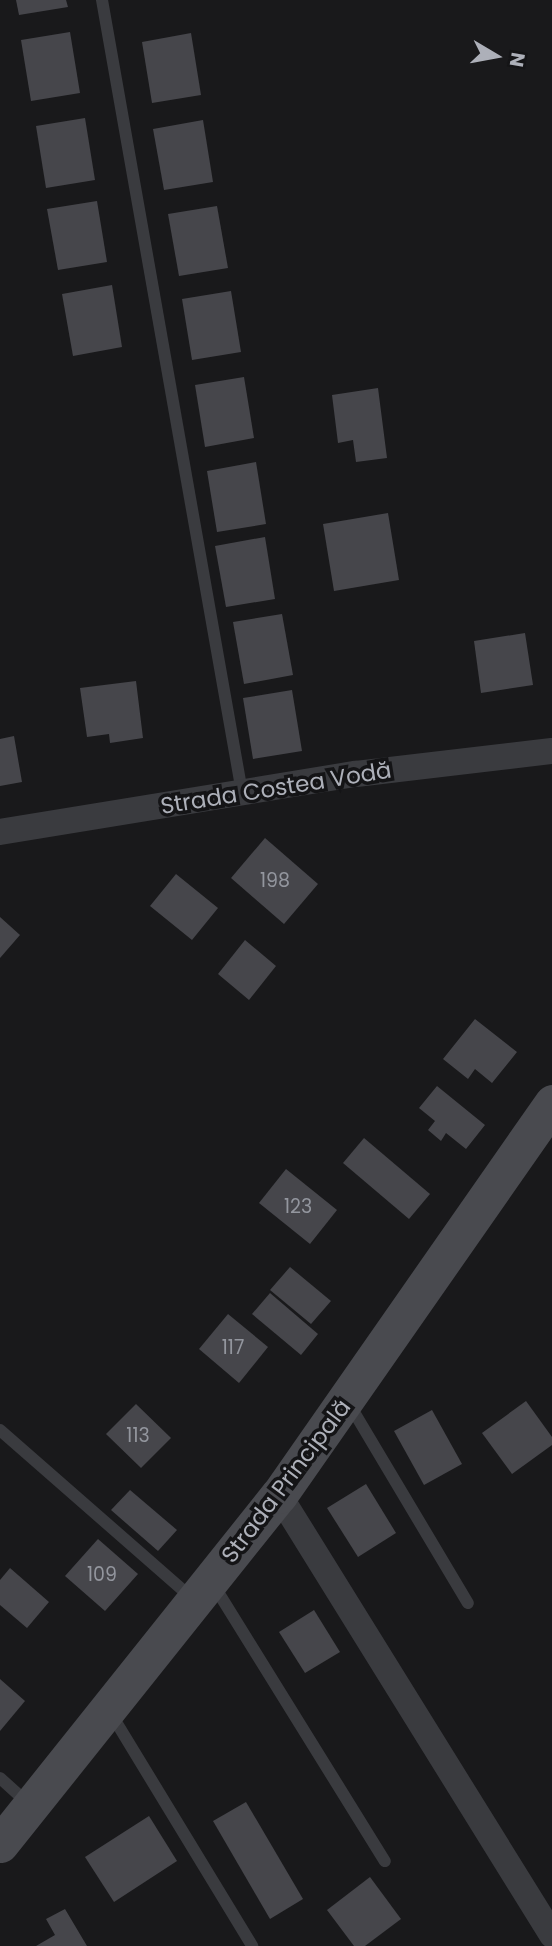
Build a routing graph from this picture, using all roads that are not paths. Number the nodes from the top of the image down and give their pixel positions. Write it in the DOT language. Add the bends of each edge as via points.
graph roads {
  1 [pos="102,0"];
  2 [pos="552,751"];
  3 [pos="242,792"];
  4 [pos="0,832"];
  5 [pos="552,1103"];
  6 [pos="347,1399"];
  7 [pos="0,1430"];
  8 [pos="279,1495"];
  9 [pos="203,1591"];
  10 [pos="468,1603"];
  11 [pos="108,1709"];
  12 [pos="0,1777"];
  13 [pos="31,1806"];
  14 [pos="0,1844"];
  15 [pos="385,1861"];
  16 [pos="552,1935"];
  17 [pos="252,1946"];
  1 -- 3 [label="lane"];
  2 -- 3 [label="street, Strada Costea Vodă"];
  3 -- 4 [label="street, Strada Costea Vodă"];
  5 -- 6 [label="street, Strada Principală"];
  6 -- 8 [label="street, Strada Principală"];
  6 -- 10 [label="lane"];
  7 -- 9 [label="lane"];
  8 -- 9 [label="street, Strada Principală"];
  8 -- 16 [label="street"];
  9 -- 11 [label="street, Strada Principală"];
  9 -- 15 [label="lane"];
  11 -- 13 [label="street, Strada Principală"];
  11 -- 17 [label="lane"];
  12 -- 13 [label="lane"];
  13 -- 14 [label="street, Strada Principală"];
}
